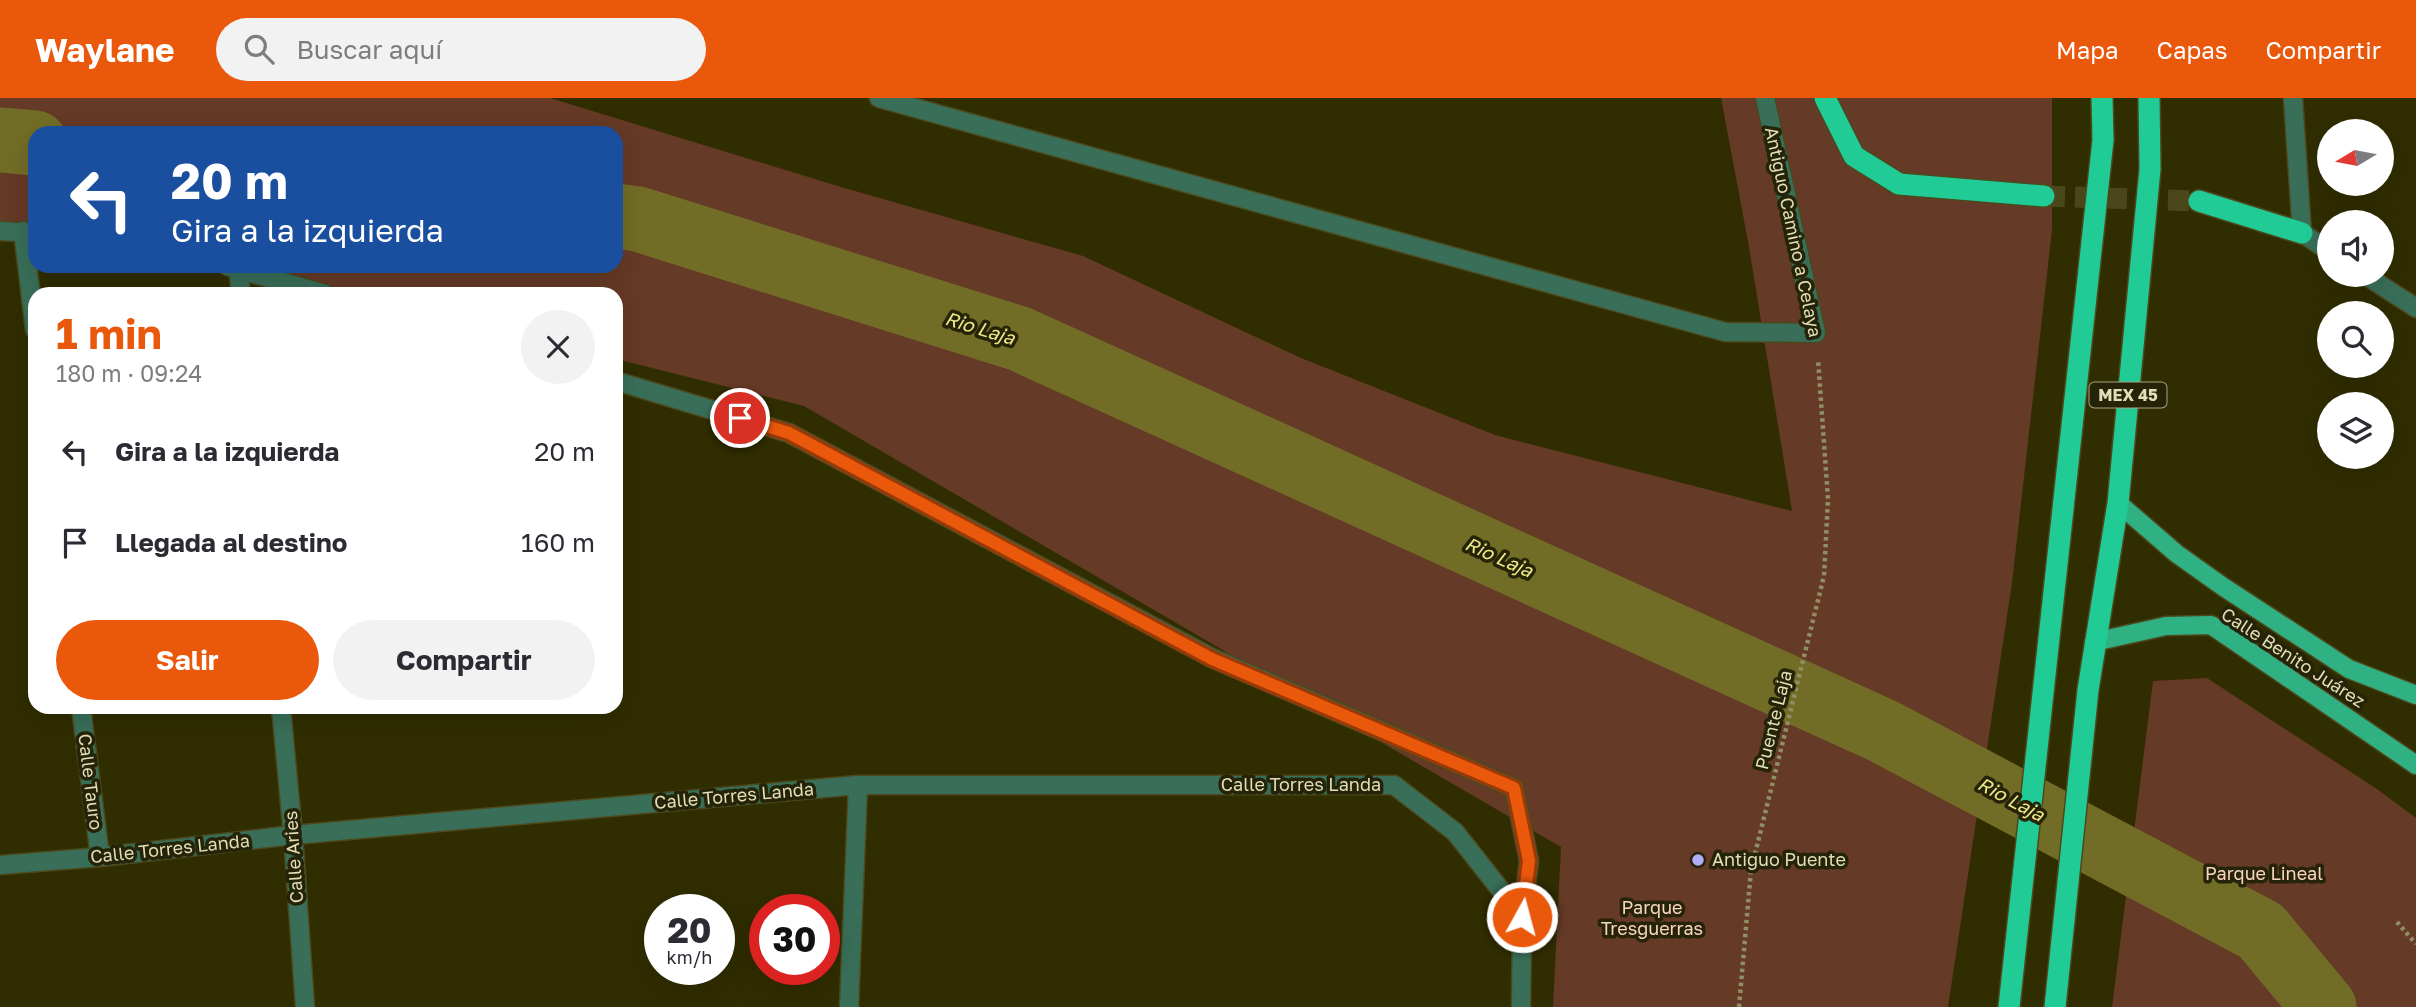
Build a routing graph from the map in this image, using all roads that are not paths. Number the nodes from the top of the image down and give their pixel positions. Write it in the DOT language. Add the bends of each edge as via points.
graph roads {
  1 [pos="879,98"];
  2 [pos="1765,98"];
  3 [pos="1825,98"];
  4 [pos="2090,98"];
  5 [pos="2102,98"];
  6 [pos="2149,98"];
  7 [pos="2293,98"];
  8 [pos="2103,140"];
  9 [pos="2044,196"];
  10 [pos="2199,201"];
  11 [pos="0,231"];
  12 [pos="28,232"];
  13 [pos="2302,233"];
  14 [pos="2317,243"];
  15 [pos="253,273"];
  16 [pos="301,287"];
  17 [pos="2384,287"];
  18 [pos="2416,308"];
  19 [pos="623,383"];
  20 [pos="2118,503"];
  21 [pos="2094,642"];
  22 [pos="2416,695"];
  23 [pos="82,714"];
  24 [pos="282,714"];
  25 [pos="2416,765"];
  26 [pos="858,785"];
  27 [pos="293,835"];
  28 [pos="100,857"];
  29 [pos="0,865"];
  30 [pos="1522,917"];
  31 [pos="305,1007"];
  32 [pos="849,1007"];
  33 [pos="1521,1007"];
  34 [pos="2010,1007"];
  35 [pos="2055,1007"];
  1 -- 2 [label="street, Antiguo Camino a Celaya" via="1725,332 1816,334"];
  3 -- 9 [label="highway" via="1854,156 1899,184"];
  4 -- 8 [label="highway"];
  5 -- 8 [label="highway, MEX 45"];
  6 -- 20 [label="highway, MEX 45" via="2150,169"];
  7 -- 13 [label="street"];
  8 -- 34 [label="highway, MEX 45"];
  10 -- 13 [label="highway"];
  11 -- 12 [label="street"];
  13 -- 14 [label="street"];
  15 -- 16 [label="street"];
  17 -- 18 [label="street"];
  19 -- 30 [label="street" via="789,433 1212,659 1514,788 1529,861"];
  20 -- 21 [label="highway, MEX 45"];
  20 -- 22 [label="main road, Calle Benito Juárez" via="2177,554 2349,669"];
  21 -- 25 [label="main road, Calle Benito Juárez" via="2166,626 2211,625"];
  21 -- 35 [label="highway, MEX 45"];
  23 -- 28 [label="street, Calle Tauro"];
  24 -- 27 [label="street, Calle Aries"];
  26 -- 27 [label="street, Calle Torres Landa"];
  26 -- 30 [label="street, Calle Torres Landa" via="1394,785 1455,832"];
  26 -- 32 [label="street"];
  27 -- 28 [label="street, Calle Torres Landa"];
  27 -- 31 [label="street, Calle Aries"];
  28 -- 29 [label="street, Calle Torres Landa"];
  30 -- 33 [label="street"];
}
